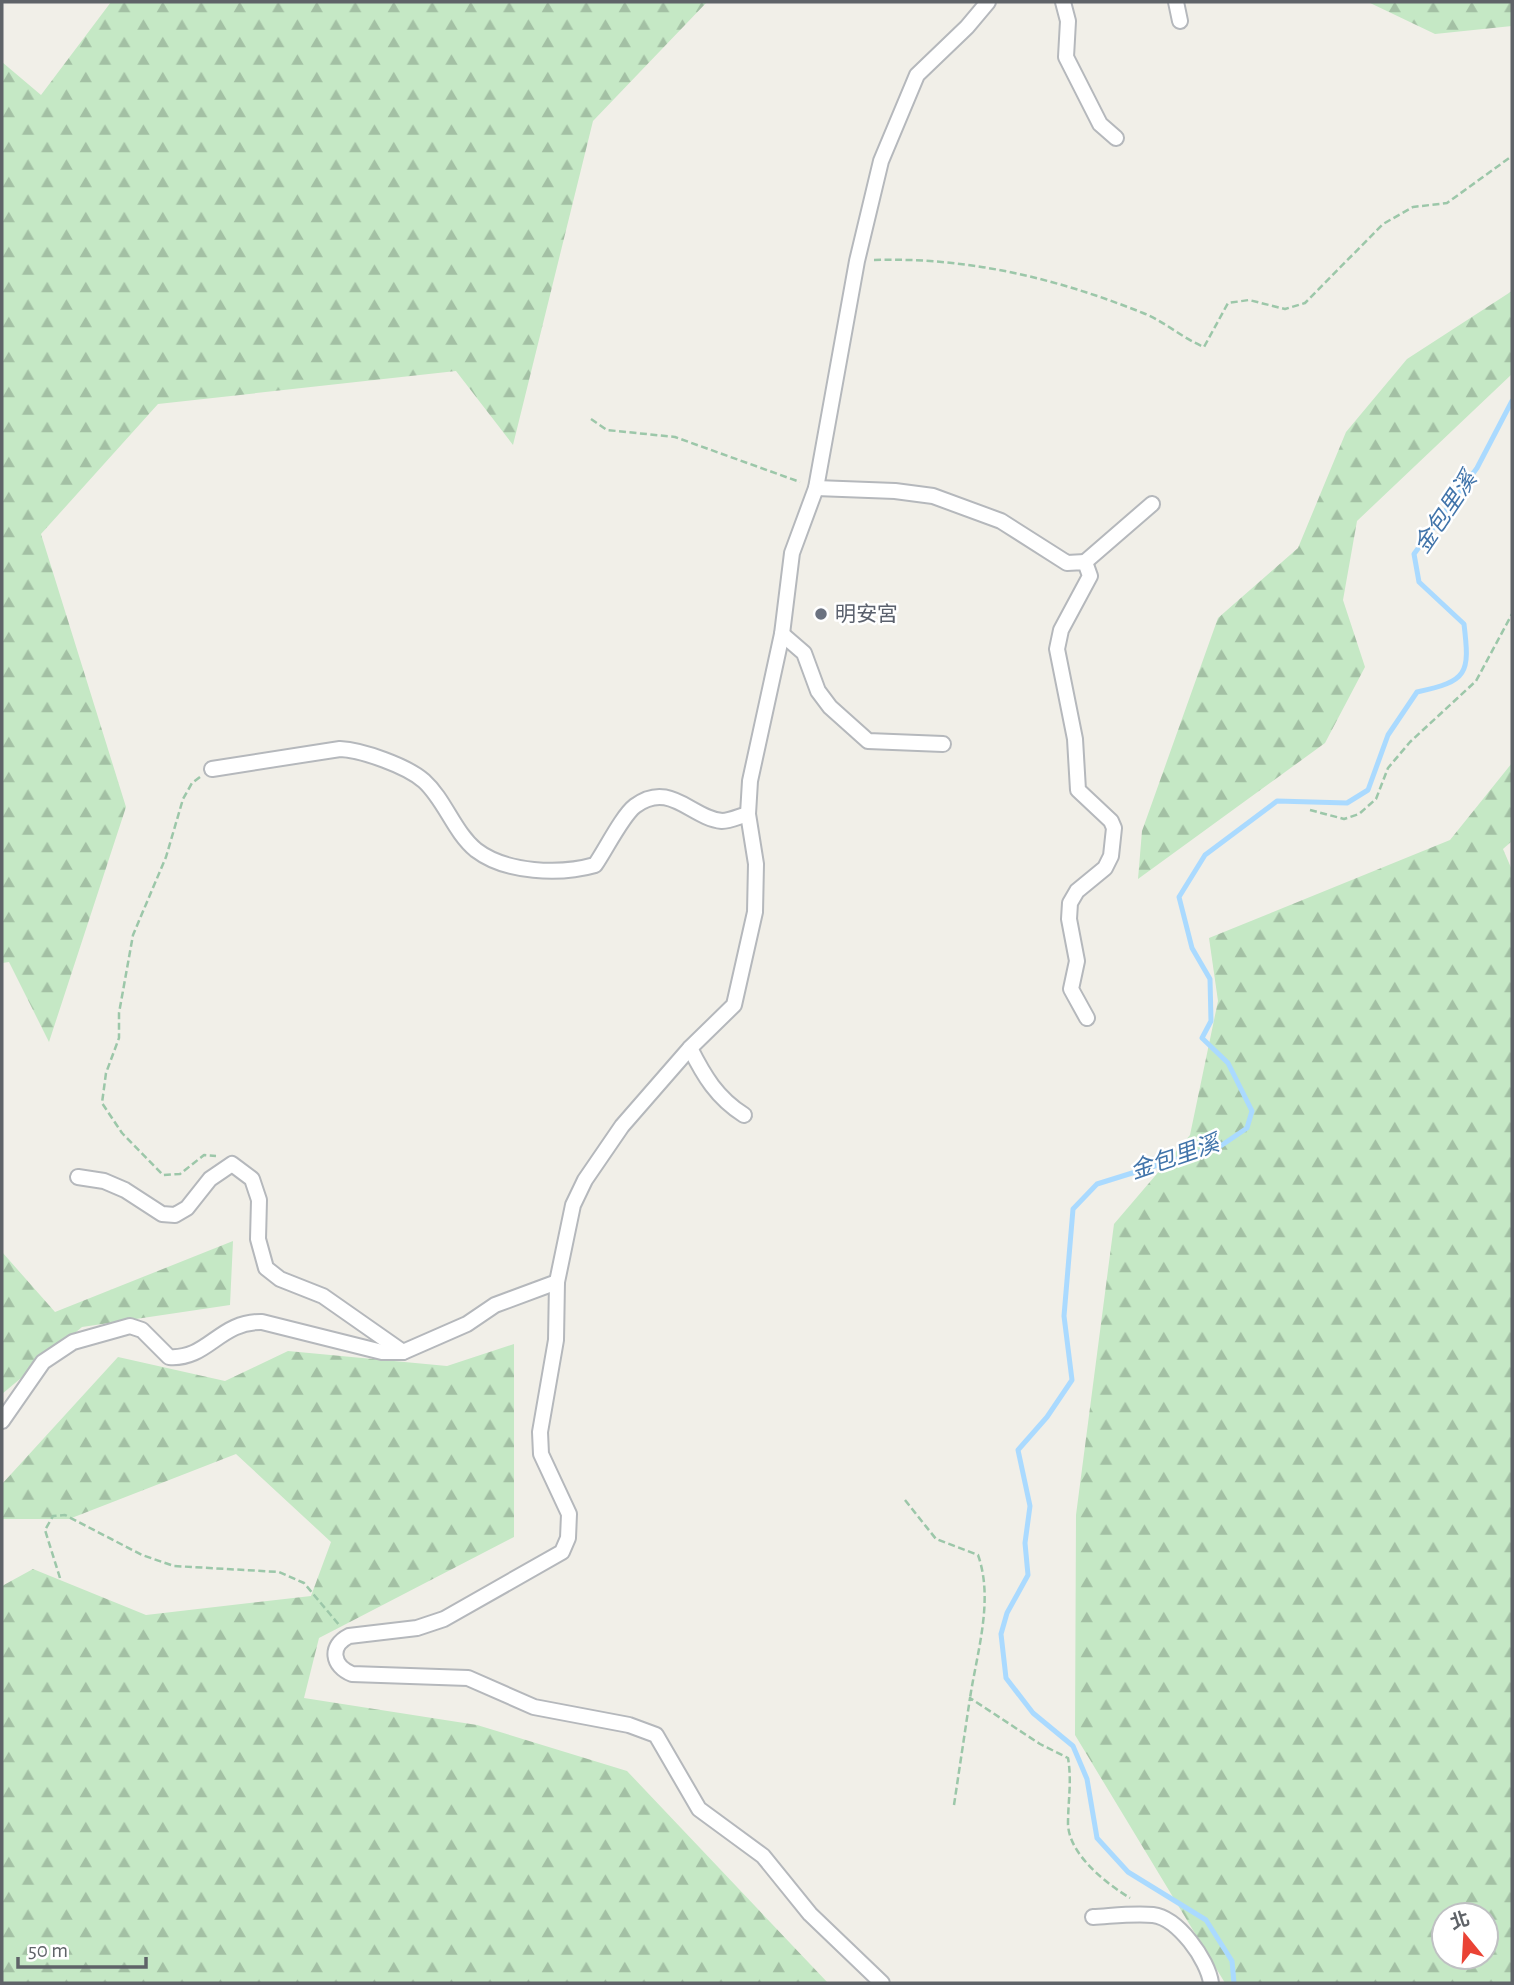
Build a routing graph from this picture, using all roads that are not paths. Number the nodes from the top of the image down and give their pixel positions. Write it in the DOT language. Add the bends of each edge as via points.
graph roads {
  1 [pos="988,2"];
  2 [pos="1062,2"];
  3 [pos="1176,2"];
  4 [pos="1180,21"];
  5 [pos="1116,138"];
  6 [pos="816,488"];
  7 [pos="1152,504"];
  8 [pos="1085,562"];
  9 [pos="782,634"];
  10 [pos="943,744"];
  11 [pos="212,769"];
  12 [pos="748,814"];
  13 [pos="1087,1018"];
  14 [pos="690,1048"];
  15 [pos="744,1115"];
  16 [pos="78,1177"];
  17 [pos="557,1282"];
  18 [pos="403,1352"];
  19 [pos="2,1421"];
  20 [pos="1093,1917"];
  21 [pos="883,1983"];
  22 [pos="1211,1983"];
  1 -- 6 [label="street" via="917,75 881,161 857,261"];
  2 -- 5 [label="street" via="1068,21 1066,57 1100,124"];
  3 -- 4 [label="street"];
  6 -- 8 [label="street" via="933,496 1001,522 1066,563"];
  6 -- 9 [label="street" via="792,554"];
  7 -- 8 [label="street"];
  8 -- 13 [label="street" via="1090,576 1061,630 1057,649 1075,739 1078,790 1114,828 1105,868 1077,891 1070,903 1077,961 1071,989"];
  9 -- 10 [label="street" via="804,653 818,691 830,707 868,741"];
  9 -- 12 [label="street"];
  11 -- 12 [label="street" via="356,750 425,782 477,850 539,872 570,872 595,865 634,807 654,798 676,799 708,818 724,821"];
  12 -- 14 [label="street" via="756,864 755,912 743,973 734,1005"];
  14 -- 15 [label="street" via="707,1082"];
  14 -- 17 [label="street" via="622,1126 585,1180 573,1205"];
  16 -- 18 [label="street" via="104,1181 162,1214 175,1215 232,1164 252,1179 260,1200 258,1239 266,1268 280,1279 323,1296"];
  17 -- 18 [label="street" via="495,1305 467,1324"];
  17 -- 21 [label="street" via="556,1340 540,1443 569,1514 562,1552 444,1619 417,1628 349,1636 339,1641 336,1662 352,1674 468,1678 534,1707 629,1725 656,1735 699,1809 763,1856 810,1914"];
  18 -- 19 [label="street" via="382,1352 245,1321 195,1354 169,1357 142,1330 120,1327 73,1342 43,1362"];
  20 -- 22 [label="street" via="1156,1915 1187,1935"];
}
